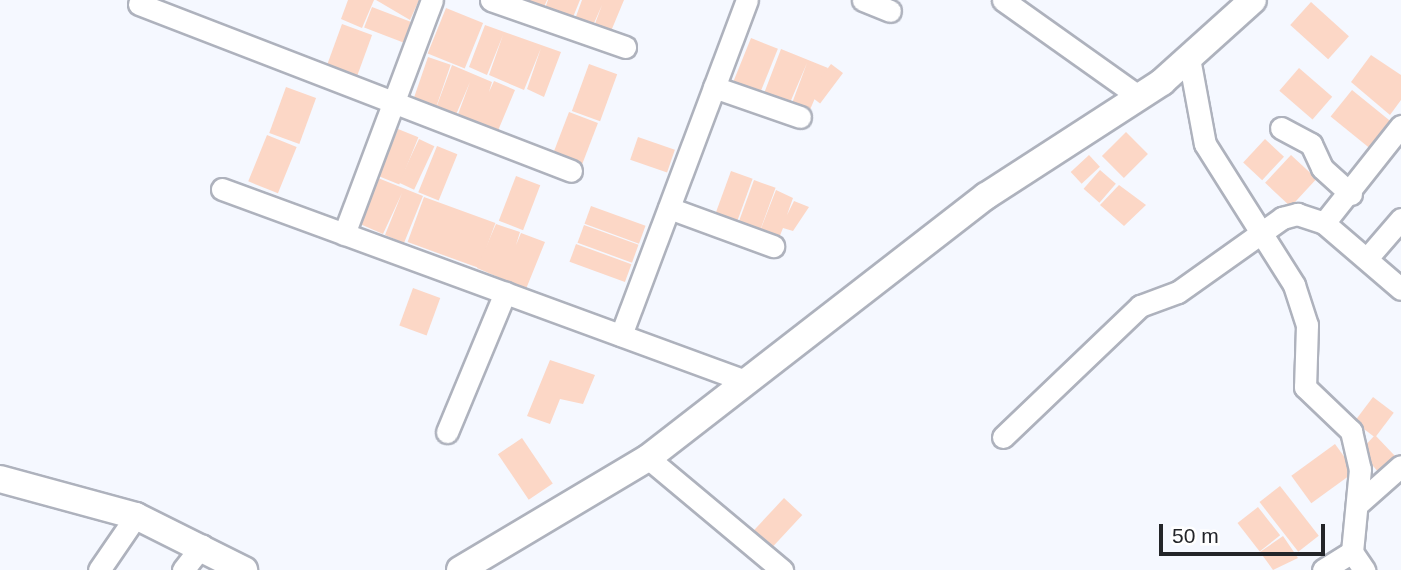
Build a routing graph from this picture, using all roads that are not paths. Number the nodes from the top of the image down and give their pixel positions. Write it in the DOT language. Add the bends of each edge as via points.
graph roads {
  1 [pos="432,0"];
  2 [pos="491,0"];
  3 [pos="747,0"];
  4 [pos="863,0"];
  5 [pos="1003,0"];
  6 [pos="1249,1"];
  7 [pos="139,4"];
  8 [pos="890,11"];
  9 [pos="625,47"];
  10 [pos="1189,58"];
  11 [pos="714,87"];
  12 [pos="1138,96"];
  13 [pos="393,105"];
  14 [pos="800,117"];
  15 [pos="1401,126"];
  16 [pos="1281,128"];
  17 [pos="572,171"];
  18 [pos="222,189"];
  19 [pos="1351,194"];
  20 [pos="669,208"];
  21 [pos="1401,219"];
  22 [pos="1324,223"];
  23 [pos="1262,229"];
  24 [pos="344,234"];
  25 [pos="773,246"];
  26 [pos="1369,256"];
  27 [pos="1401,289"];
  28 [pos="514,296"];
  29 [pos="621,335"];
  30 [pos="748,382"];
  31 [pos="447,432"];
  32 [pos="1003,437"];
  33 [pos="649,458"];
  34 [pos="1401,466"];
  35 [pos="3,484"];
  36 [pos="1357,504"];
  37 [pos="136,516"];
  38 [pos="202,546"];
  39 [pos="1352,552"];
  40 [pos="471,563"];
  41 [pos="99,570"];
  42 [pos="183,570"];
  43 [pos="244,570"];
  44 [pos="782,570"];
  45 [pos="1323,570"];
  46 [pos="1364,570"];
  1 -- 13 [label="street"];
  2 -- 9 [label="street"];
  3 -- 11 [label="street"];
  4 -- 8 [label="street"];
  5 -- 12 [label="street"];
  6 -- 10 [label="street"];
  7 -- 13 [label="street"];
  10 -- 12 [label="street"];
  10 -- 23 [label="street" via="1205,144"];
  11 -- 14 [label="street"];
  11 -- 20 [label="street"];
  12 -- 30 [label="street" via="986,195"];
  13 -- 17 [label="street"];
  13 -- 24 [label="street"];
  15 -- 19 [label="street"];
  16 -- 19 [label="street" via="1311,144 1322,168"];
  18 -- 24 [label="street"];
  19 -- 22 [label="street"];
  20 -- 25 [label="street"];
  20 -- 29 [label="street"];
  21 -- 26 [label="street"];
  22 -- 23 [label="street" via="1297,214"];
  22 -- 26 [label="street"];
  23 -- 32 [label="street" via="1178,292 1140,306"];
  23 -- 36 [label="street" via="1307,325 1305,387 1351,431 1358,454"];
  24 -- 28 [label="street"];
  26 -- 27 [label="street"];
  28 -- 29 [label="street"];
  28 -- 31 [label="street"];
  29 -- 30 [label="street"];
  30 -- 33 [label="street"];
  33 -- 40 [label="street"];
  33 -- 44 [label="street"];
  34 -- 36 [label="street"];
  35 -- 37 [label="street"];
  36 -- 39 [label="street"];
  37 -- 38 [label="street"];
  37 -- 41 [label="street"];
  38 -- 42 [label="street"];
  38 -- 43 [label="street"];
  39 -- 45 [label="street"];
  39 -- 46 [label="street"];
}
